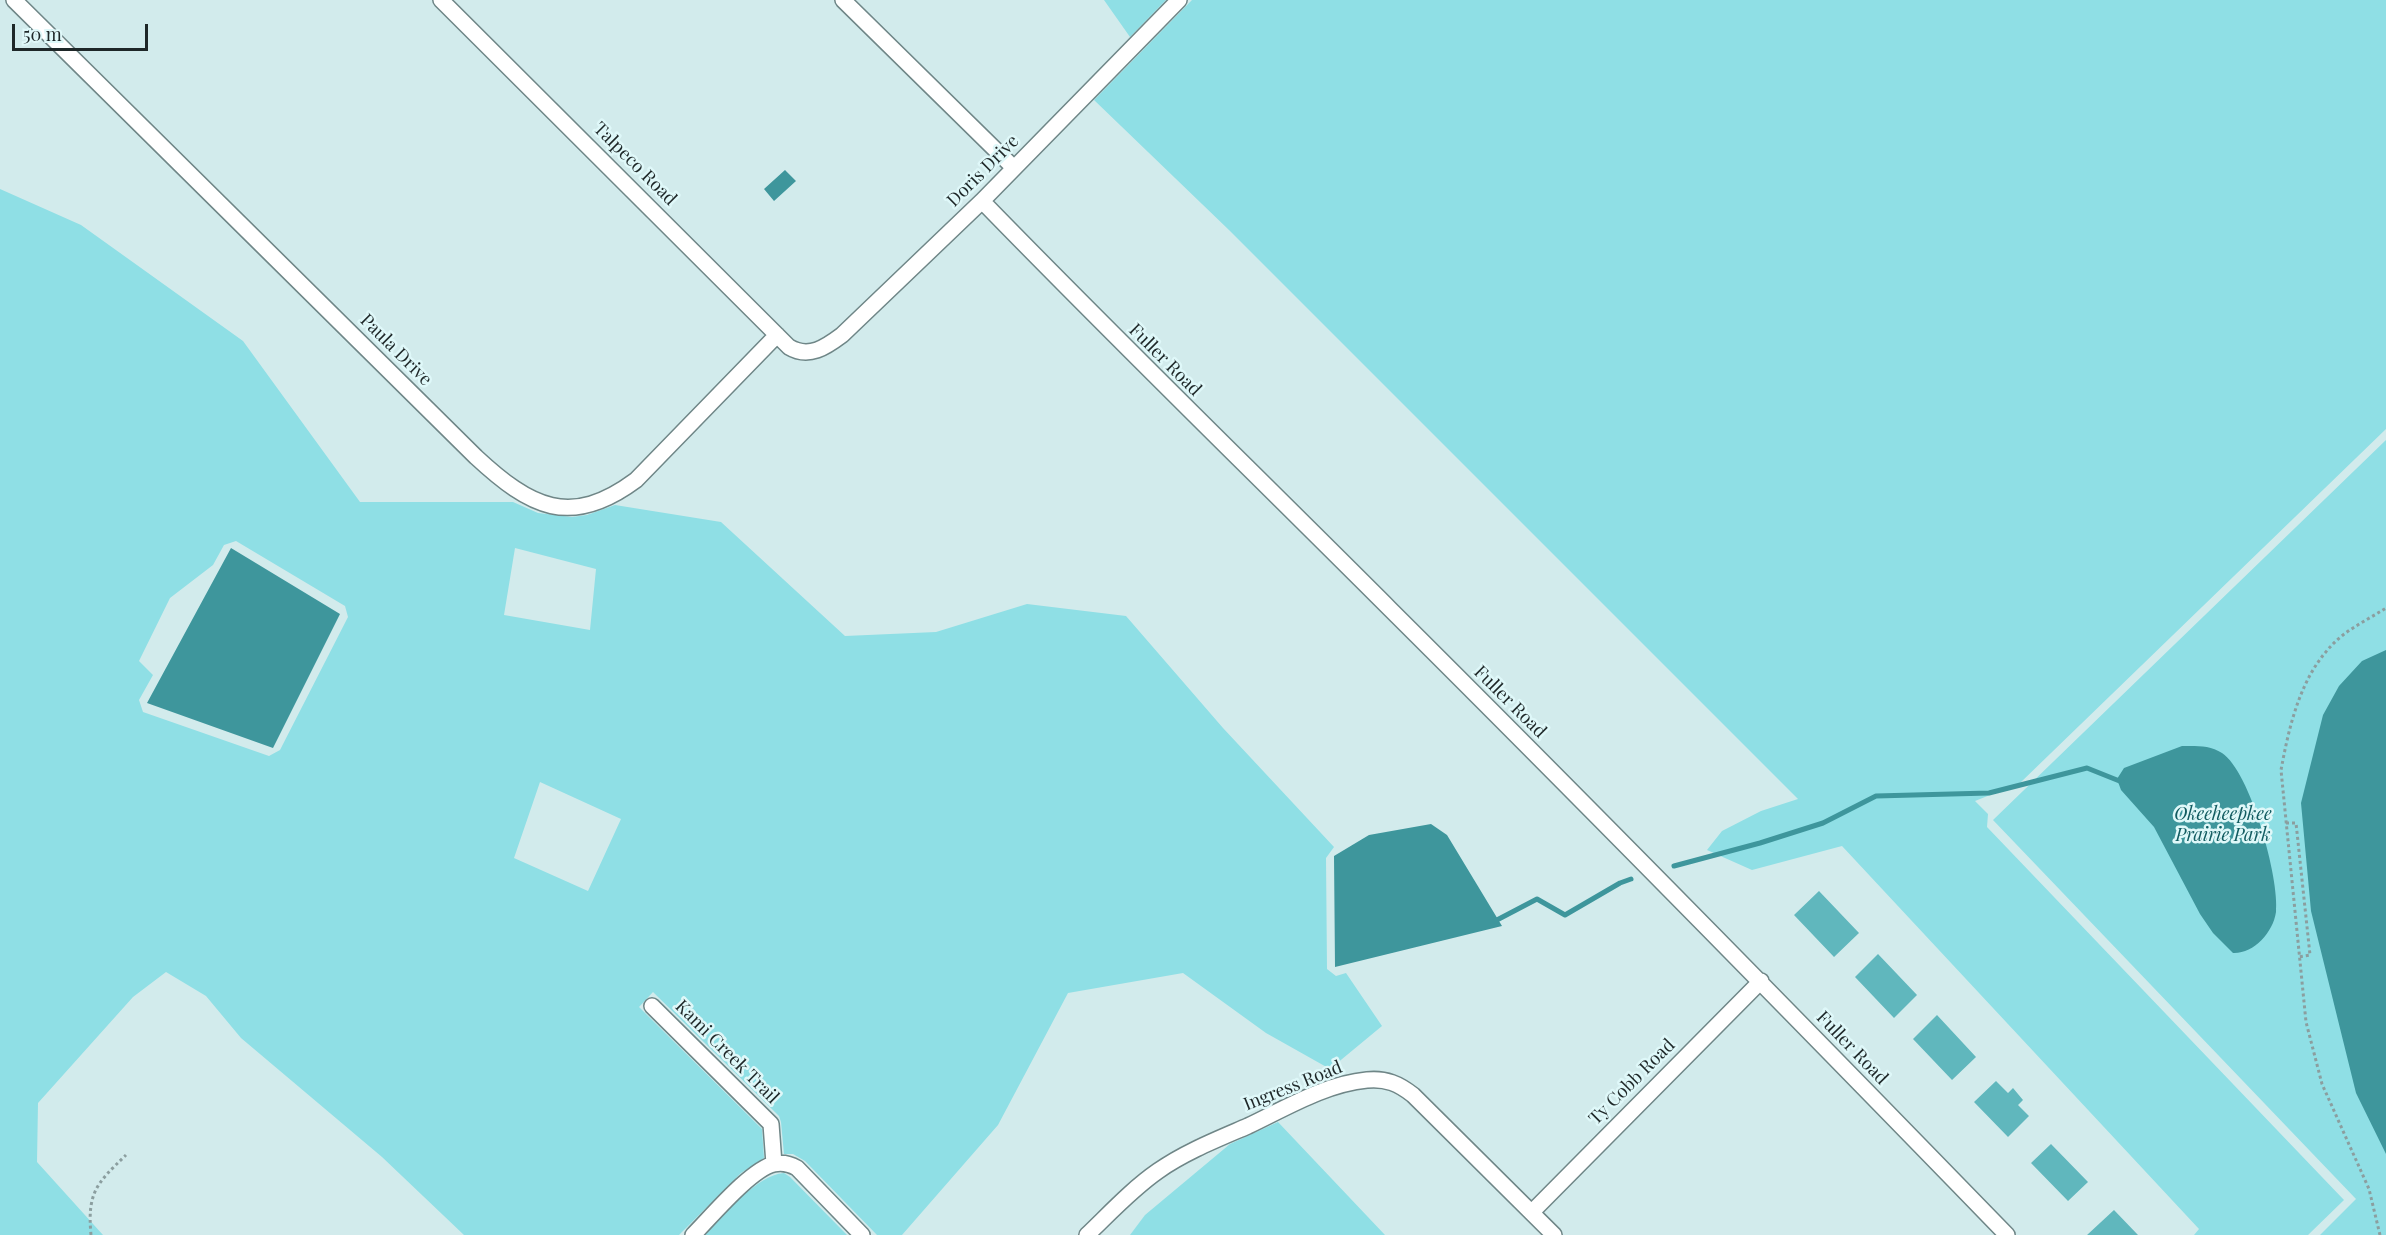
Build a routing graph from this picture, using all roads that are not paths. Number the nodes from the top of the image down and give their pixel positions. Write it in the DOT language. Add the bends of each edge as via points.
graph roads {
  1 [pos="14,0"];
  2 [pos="441,0"];
  3 [pos="843,0"];
  4 [pos="1179,0"];
  5 [pos="1014,168"];
  6 [pos="982,201"];
  7 [pos="777,335"];
  8 [pos="803,353"];
  9 [pos="1761,981"];
  10 [pos="652,1006"];
  11 [pos="774,1164"];
  12 [pos="1532,1212"];
  13 [pos="693,1235"];
  14 [pos="862,1235"];
  15 [pos="1087,1235"];
  16 [pos="1554,1235"];
  17 [pos="2007,1235"];
  1 -- 7 [label="street, Paula Drive" via="476,457 504,483 542,504 573,507 608,498 636,480"];
  2 -- 7 [label="street, Talpeco Road"];
  3 -- 5 [label="street"];
  4 -- 5 [label="street, Doris Drive"];
  5 -- 6 [label="street, Doris Drive"];
  6 -- 8 [label="street, Doris Drive" via="842,335 823,349"];
  6 -- 9 [label="street, Fuller Road"];
  7 -- 8 [label="street, Talpeco Road" via="789,347"];
  9 -- 12 [label="street, Ty Cobb Road"];
  9 -- 17 [label="street, Fuller Road"];
  10 -- 11 [label="street, Kami Creek Trail" via="771,1124"];
  11 -- 13 [label="street" via="748,1180"];
  11 -- 14 [label="street" via="788,1163 797,1168"];
  12 -- 15 [label="street, Ingress Road" via="1401,1085 1369,1079 1322,1092 1159,1170"];
  12 -- 16 [label="street, Ingress Road"];
}
